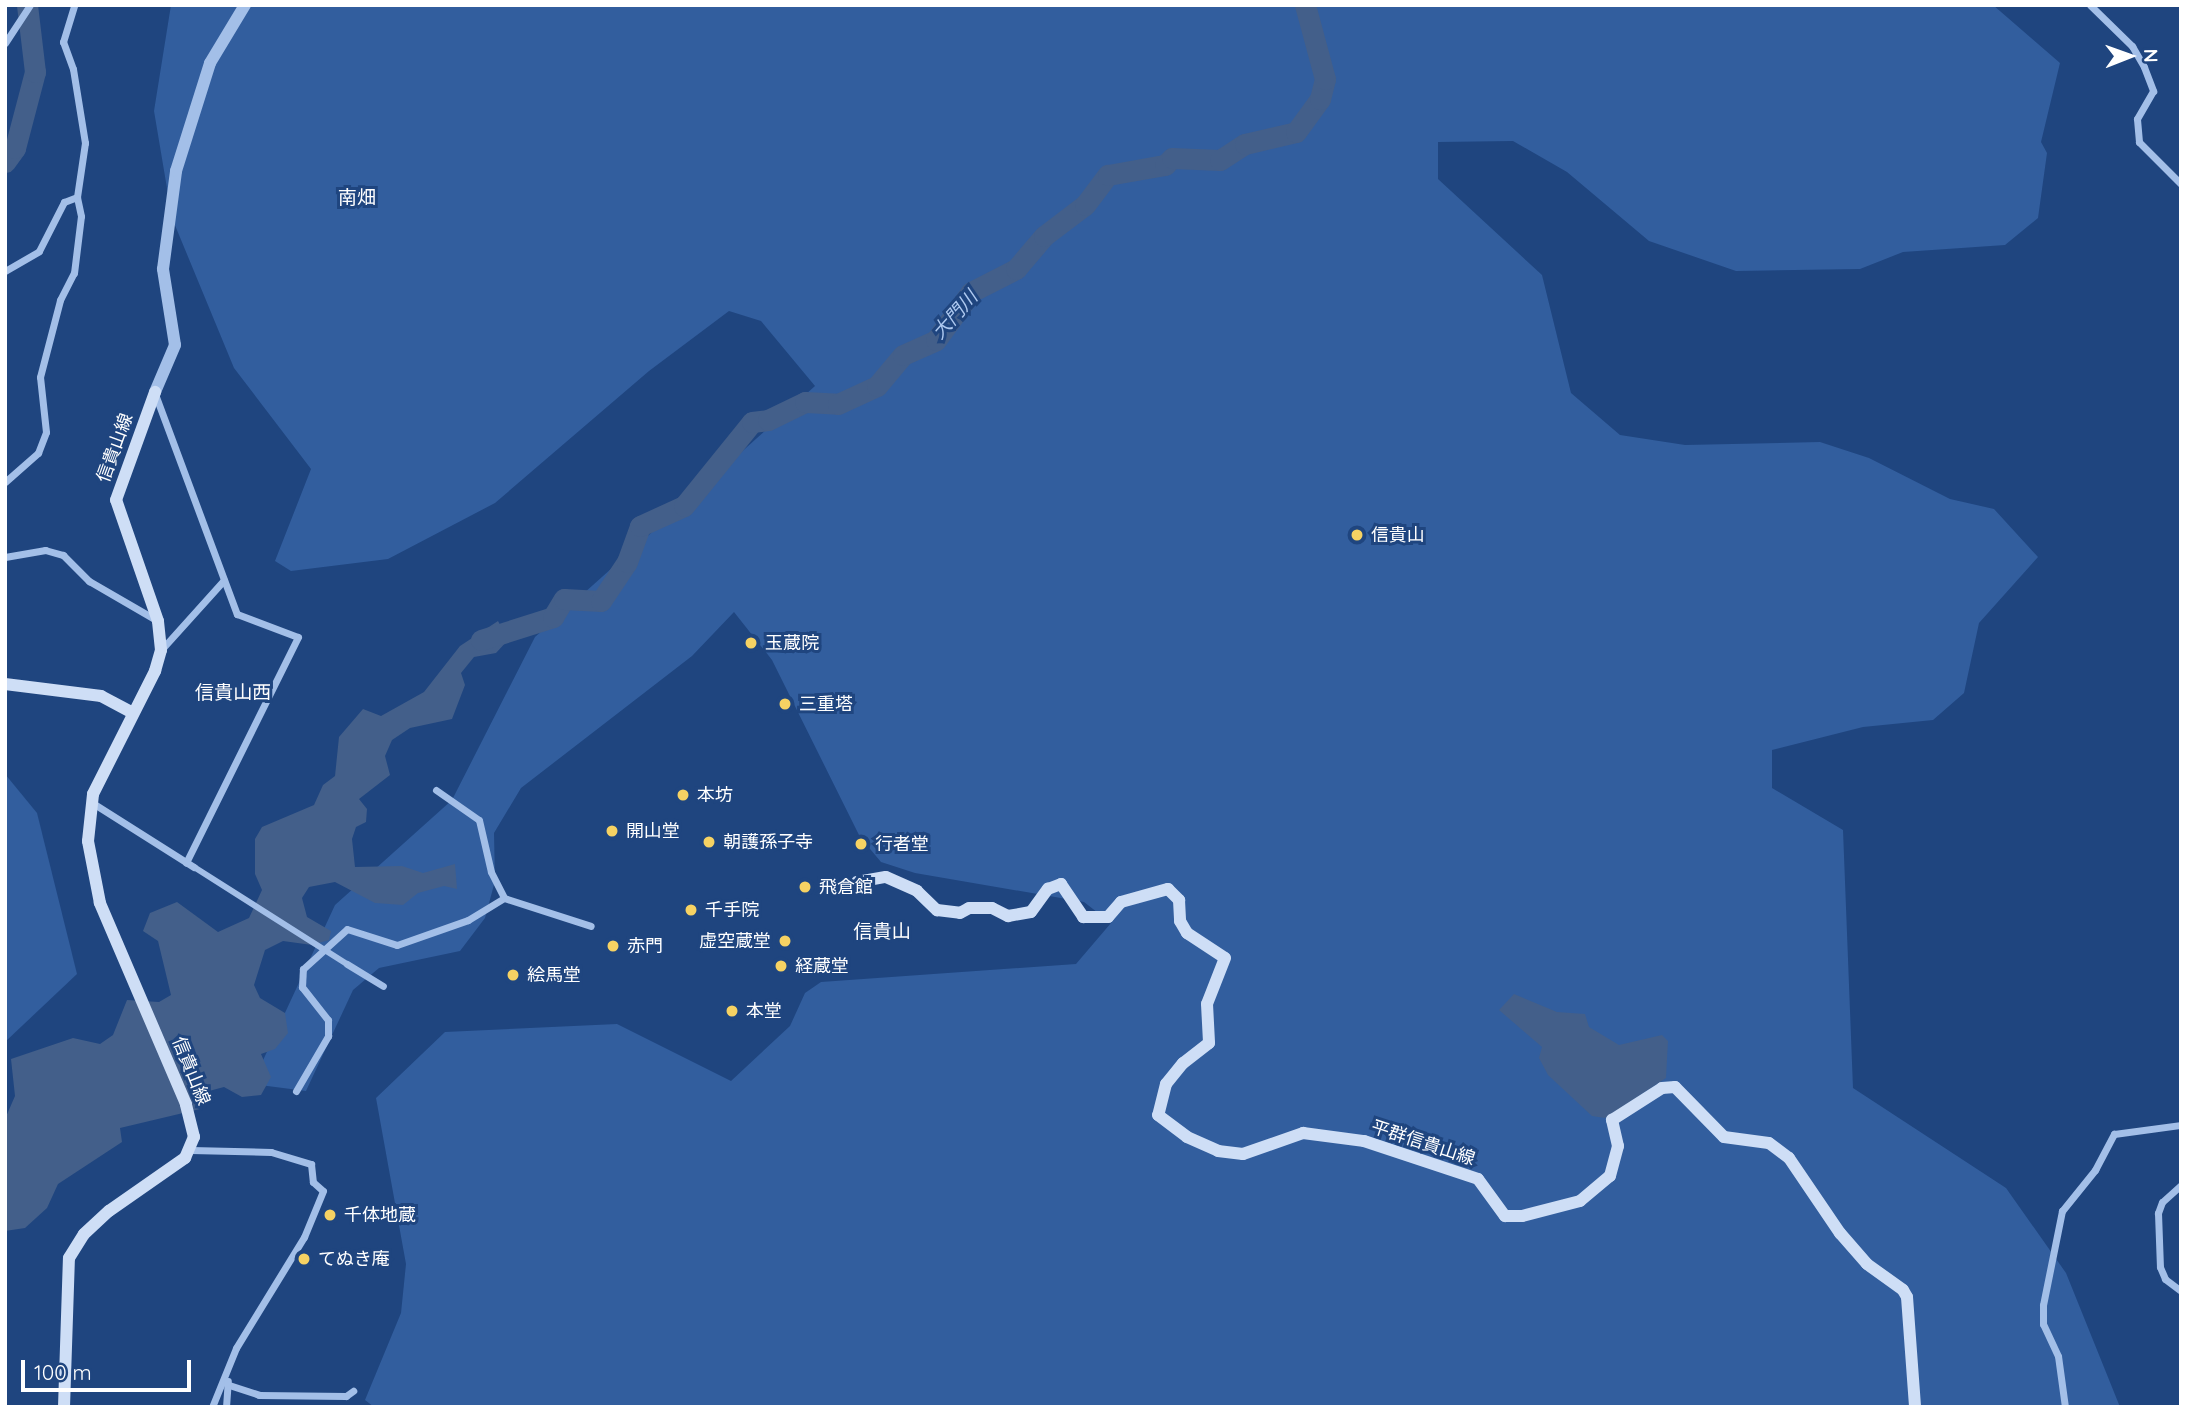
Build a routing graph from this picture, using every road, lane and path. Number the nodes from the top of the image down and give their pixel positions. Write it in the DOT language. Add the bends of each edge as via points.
graph roads {
  1 [pos="30,5"];
  2 [pos="74,5"];
  3 [pos="245,5"];
  4 [pos="2090,5"];
  5 [pos="5,43"];
  6 [pos="2181,184"];
  7 [pos="77,197"];
  8 [pos="5,271"];
  9 [pos="155,392"];
  10 [pos="5,482"];
  11 [pos="5,557"];
  12 [pos="224,580"];
  13 [pos="158,621"];
  14 [pos="161,650"];
  15 [pos="5,684"];
  16 [pos="133,713"];
  17 [pos="436,790"];
  18 [pos="90,802"];
  19 [pos="186,863"];
  20 [pos="194,867"];
  21 [pos="858,883"];
  22 [pos="504,898"];
  23 [pos="590,926"];
  24 [pos="347,964"];
  25 [pos="383,986"];
  26 [pos="296,1091"];
  27 [pos="2181,1125"];
  28 [pos="191,1150"];
  29 [pos="2181,1185"];
  30 [pos="2181,1291"];
  31 [pos="227,1370"];
  32 [pos="229,1385"];
  33 [pos="353,1391"];
  34 [pos="64,1407"];
  35 [pos="212,1407"];
  36 [pos="226,1407"];
  37 [pos="1915,1407"];
  38 [pos="2065,1407"];
  1 -- 5 [label="street"];
  2 -- 7 [label="street" via="63,42 73,69 85,143"];
  3 -- 9 [label="street" via="210,63 176,172 163,269 175,345"];
  4 -- 6 [label="street" via="2132,46 2144,68 2153,91 2137,120 2139,142"];
  7 -- 8 [label="street" via="64,202 40,251"];
  7 -- 10 [label="street" via="81,216 74,273 60,300 40,377 46,432 38,453"];
  9 -- 12 [label="street"];
  9 -- 13 [label="main road, 信貴山線" via="116,500"];
  11 -- 13 [label="street" via="45,550 63,555 89,581"];
  12 -- 14 [label="street"];
  12 -- 19 [label="street" via="237,614 298,637"];
  13 -- 14 [label="main road, 信貴山線"];
  14 -- 16 [label="main road, 信貴山線"];
  15 -- 16 [label="main road" via="101,696"];
  16 -- 18 [label="main road, 信貴山線"];
  17 -- 22 [label="street" via="479,820 491,872"];
  18 -- 19 [label="street"];
  18 -- 28 [label="main road, 信貴山線" via="87,830 93,878 194,1132"];
  19 -- 20 [label="street"];
  20 -- 24 [label="street, bridge"];
  21 -- 37 [label="main road, 平群信貴山線" via="886,877 917,891 937,910 960,913 992,908 1007,915 1031,912 1048,889 1061,884 1083,917 1108,917 1121,902 1168,889 1179,900 1187,933 1225,958 1207,1004 1209,1043 1166,1083 1158,1115 1187,1137 1218,1151 1243,1154 1303,1133 1364,1141 1478,1179 1505,1216 1522,1216 1580,1201 1611,1176 1618,1146 1612,1120 1662,1088 1675,1087 1724,1136 1769,1143 1789,1158 1799,1178 1867,1264 1903,1290"];
  22 -- 23 [label="street"];
  22 -- 26 [label="street" via="468,920 397,945 347,929 303,969 302,986 328,1020 327,1037"];
  24 -- 25 [label="street"];
  27 -- 38 [label="street" via="2114,1134 2095,1170 2062,1211 2043,1324 2058,1356"];
  28 -- 31 [label="street" via="271,1152 311,1164 313,1182 323,1191 304,1237"];
  28 -- 34 [label="main road" via="109,1211 84,1234 69,1258"];
  29 -- 30 [label="street" via="2162,1202 2158,1213 2160,1267 2165,1279"];
  31 -- 32 [label="street"];
  31 -- 35 [label="street"];
  32 -- 33 [label="street" via="259,1395 346,1396"];
  32 -- 36 [label="street"];
}
